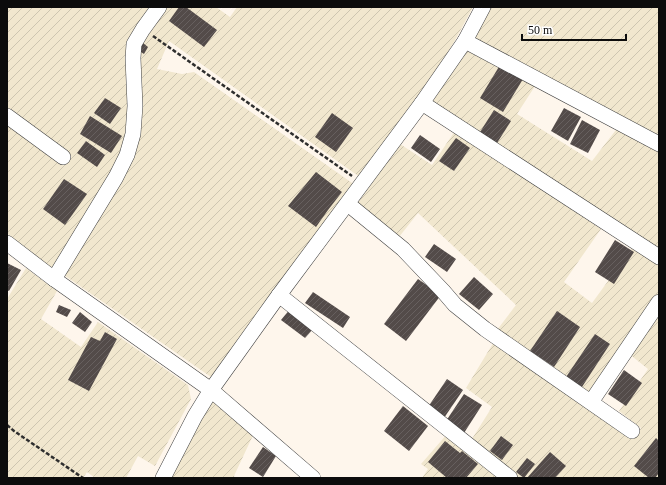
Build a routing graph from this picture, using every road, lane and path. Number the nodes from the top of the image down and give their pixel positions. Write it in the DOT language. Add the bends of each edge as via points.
graph roads {
  1 [pos="159,7"];
  2 [pos="483,7"];
  3 [pos="143,29"];
  4 [pos="465,41"];
  5 [pos="422,103"];
  6 [pos="7,116"];
  7 [pos="659,144"];
  8 [pos="63,157"];
  9 [pos="362,184"];
  10 [pos="348,204"];
  11 [pos="7,244"];
  12 [pos="659,257"];
  13 [pos="54,279"];
  14 [pos="279,295"];
  15 [pos="659,302"];
  16 [pos="211,390"];
  17 [pos="591,402"];
  18 [pos="7,425"];
  19 [pos="632,431"];
  20 [pos="506,477"];
  21 [pos="83,478"];
  22 [pos="163,478"];
  23 [pos="313,478"];
  1 -- 3 [label="street"];
  2 -- 4 [label="street"];
  3 -- 9 [label="path"];
  3 -- 13 [label="street" via="134,44 135,106 133,134 127,156"];
  4 -- 5 [label="street"];
  4 -- 7 [label="street"];
  5 -- 9 [label="street"];
  5 -- 12 [label="street"];
  6 -- 8 [label="street"];
  9 -- 10 [label="street"];
  10 -- 14 [label="street"];
  10 -- 17 [label="street" via="403,249 455,305 484,329"];
  11 -- 13 [label="street"];
  13 -- 16 [label="street"];
  14 -- 16 [label="street"];
  14 -- 20 [label="street"];
  15 -- 17 [label="street"];
  16 -- 22 [label="street"];
  16 -- 23 [label="street"];
  17 -- 19 [label="street"];
  18 -- 21 [label="path"];
}
